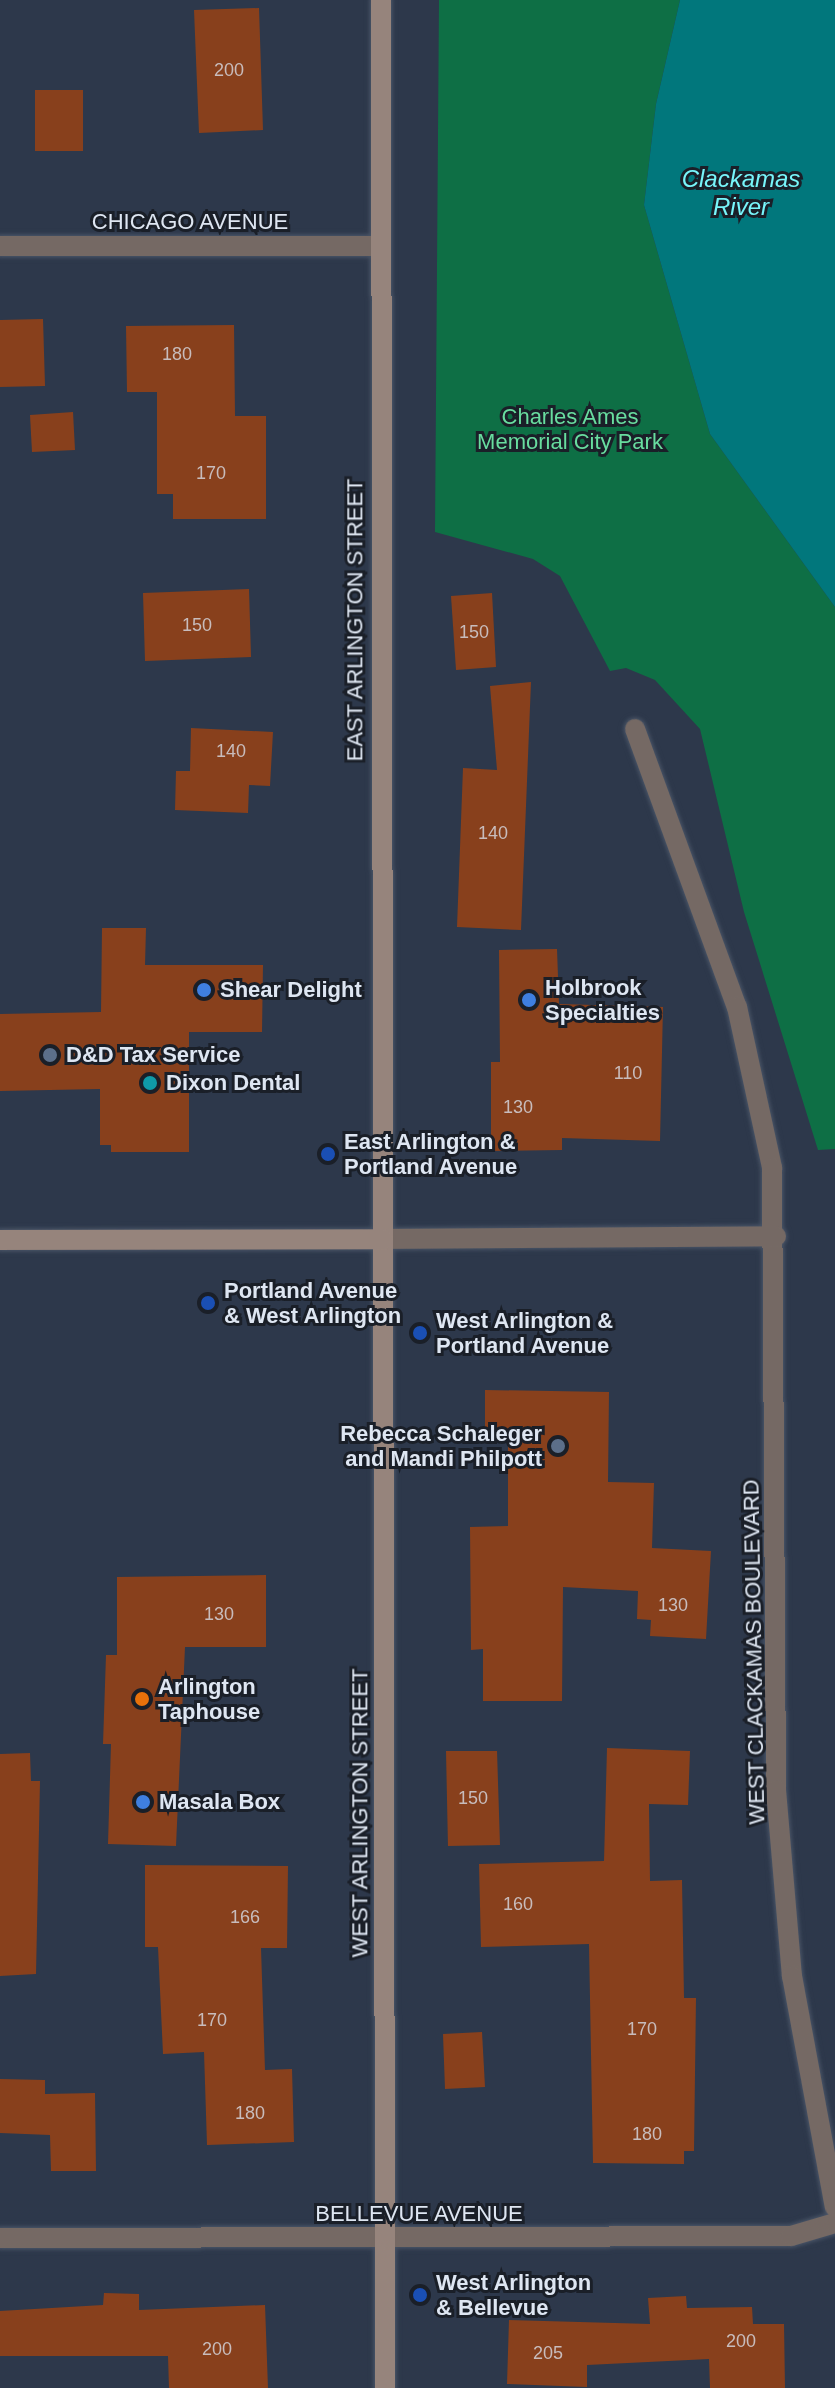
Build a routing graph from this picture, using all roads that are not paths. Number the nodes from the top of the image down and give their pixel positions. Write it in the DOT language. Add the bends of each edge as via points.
graph roads {
  1 [pos="381,0"];
  2 [pos="0,246"];
  3 [pos="380,246"];
  4 [pos="635,729"];
  5 [pos="776,1236"];
  6 [pos="383,1239"];
  7 [pos="0,1240"];
  8 [pos="835,2207"];
  9 [pos="835,2223"];
  10 [pos="0,2238"];
  11 [pos="385,2238"];
  12 [pos="385,2388"];
  1 -- 3 [label="main road, EAST ARLINGTON STREET"];
  2 -- 3 [label="street, CHICAGO AVENUE"];
  3 -- 6 [label="main road, EAST ARLINGTON STREET"];
  4 -- 5 [label="street, WEST CLACKAMAS BOULEVARD" via="737,1007 771,1161"];
  5 -- 6 [label="street"];
  5 -- 8 [label="street, WEST CLACKAMAS BOULEVARD" via="776,1790 792,1976"];
  6 -- 7 [label="main road"];
  6 -- 11 [label="main road, WEST ARLINGTON STREET"];
  9 -- 11 [label="street, BELLEVUE AVENUE" via="791,2236"];
  10 -- 11 [label="street, BELLEVUE AVENUE"];
  11 -- 12 [label="main road, WEST ARLINGTON STREET"];
}
